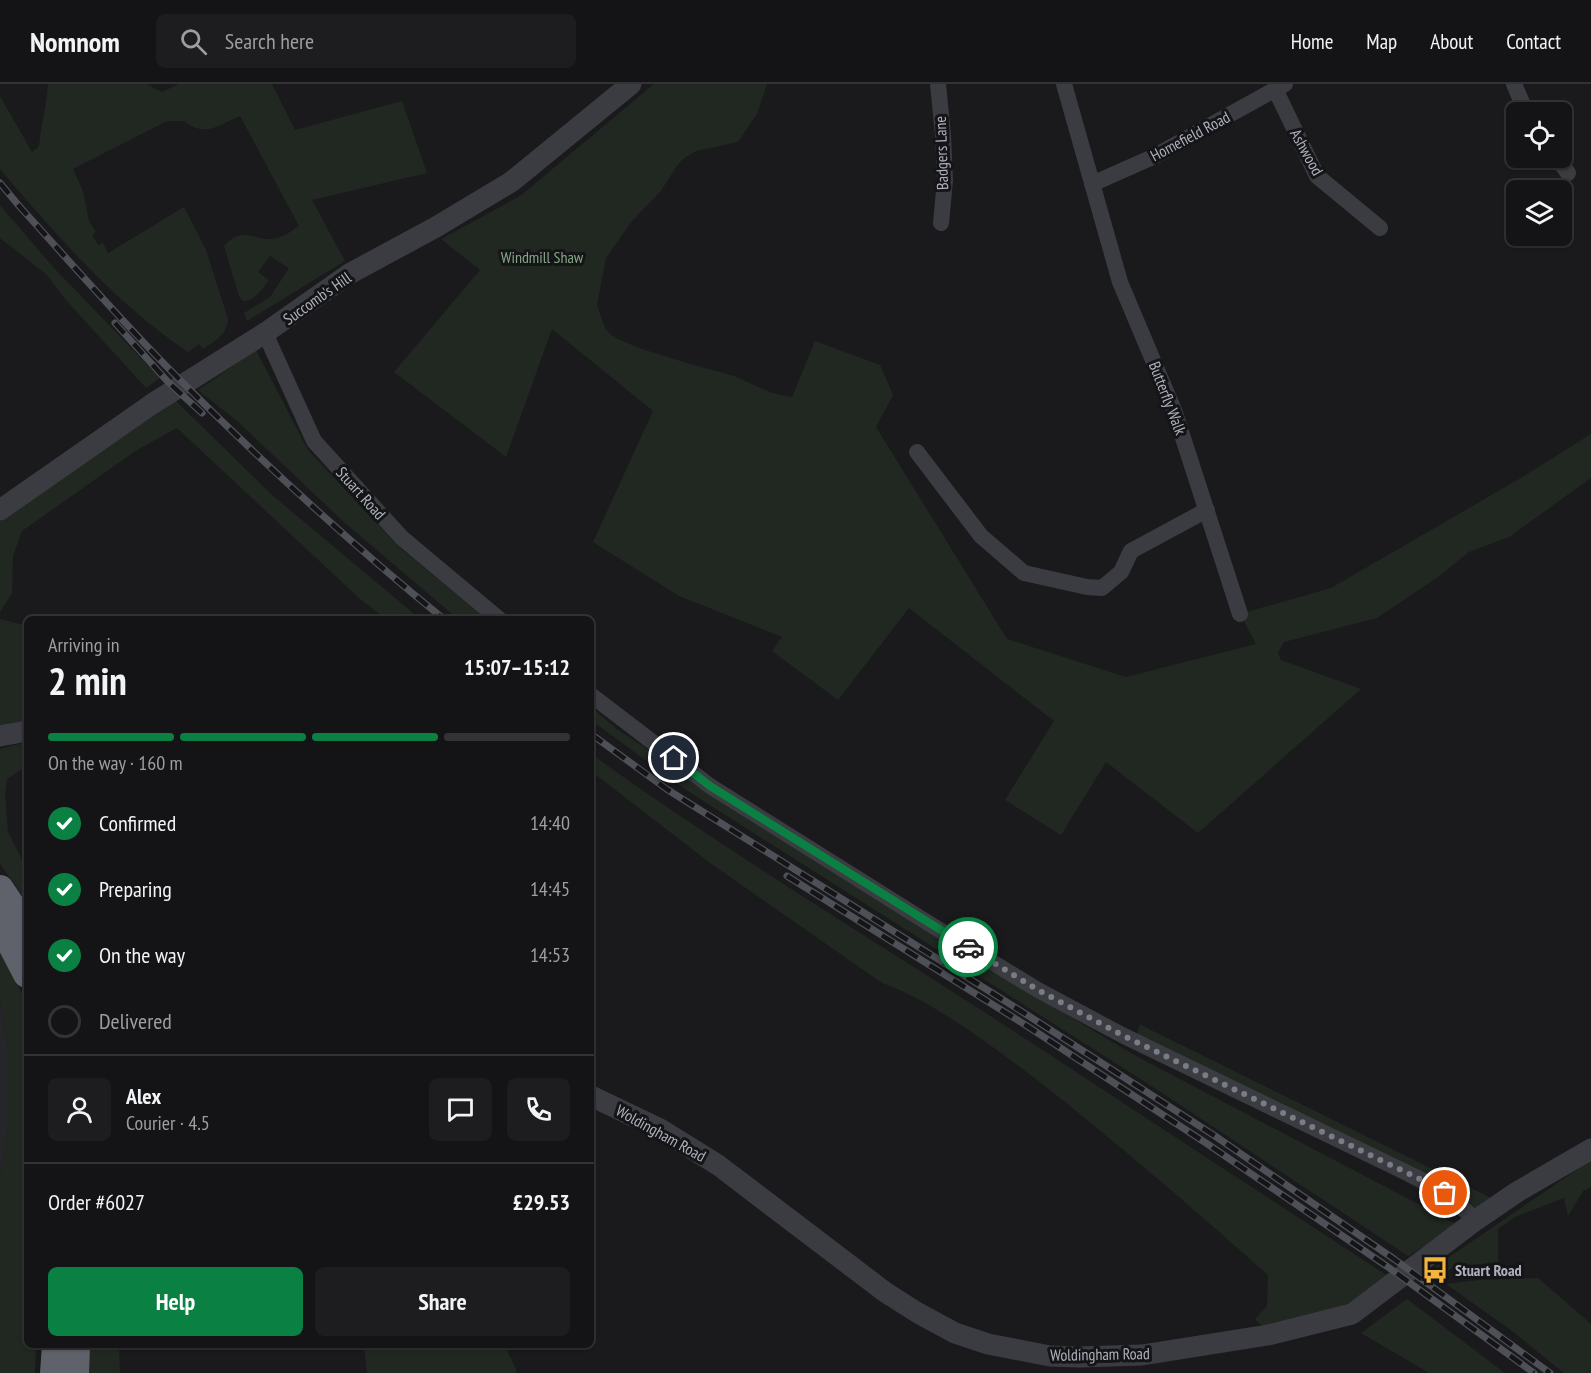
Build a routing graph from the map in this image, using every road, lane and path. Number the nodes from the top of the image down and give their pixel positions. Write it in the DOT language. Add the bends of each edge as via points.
graph roads {
  1 [pos="631,84"];
  2 [pos="938,84"];
  3 [pos="1064,84"];
  4 [pos="1514,84"];
  5 [pos="1280,87"];
  6 [pos="1522,102"];
  7 [pos="1565,168"];
  8 [pos="1568,172"];
  9 [pos="1092,184"];
  10 [pos="940,223"];
  11 [pos="1380,228"];
  12 [pos="265,333"];
  13 [pos="917,452"];
  14 [pos="0,510"];
  15 [pos="1207,510"];
  16 [pos="1240,614"];
  17 [pos="495,616"];
  18 [pos="594,697"];
  19 [pos="24,732"];
  20 [pos="0,736"];
  21 [pos="0,889"];
  22 [pos="0,922"];
  23 [pos="24,925"];
  24 [pos="24,968"];
  25 [pos="594,1097"];
  26 [pos="1591,1149"];
  27 [pos="1476,1220"];
  28 [pos="56,1348"];
  29 [pos="76,1348"];
  30 [pos="54,1373"];
  31 [pos="75,1373"];
  1 -- 12 [label="street, Succomb's Hill" via="511,182 349,274"];
  2 -- 10 [label="street, Badgers Lane" via="945,180"];
  3 -- 9 [label="street, Butterfly Walk"];
  4 -- 6 [label="street"];
  5 -- 9 [label="street, Homefield Road" via="1155,156"];
  5 -- 11 [label="street, Ashwood" via="1317,176"];
  7 -- 8 [label="street"];
  9 -- 15 [label="street, Butterfly Walk" via="1120,282 1174,410"];
  12 -- 14 [label="street, Succomb's Hill" via="152,404"];
  12 -- 17 [label="street, Stuart Road" via="314,441 402,538"];
  13 -- 15 [label="street" via="981,536 1024,573 1087,587 1102,588 1121,572 1131,551"];
  15 -- 16 [label="street, Butterfly Walk"];
  18 -- 27 [label="street" via="710,786 1038,990 1122,1035 1430,1184"];
  19 -- 20 [label="street"];
  21 -- 23 [label="highway"];
  22 -- 24 [label="highway"];
  25 -- 27 [label="street, Woldingham Road" via="660,1129 718,1165 918,1313 955,1333 988,1344 1050,1356 1142,1355 1268,1335 1352,1314"];
  26 -- 27 [label="street, Woldingham Road"];
  28 -- 30 [label="highway"];
  29 -- 31 [label="highway"];
}
